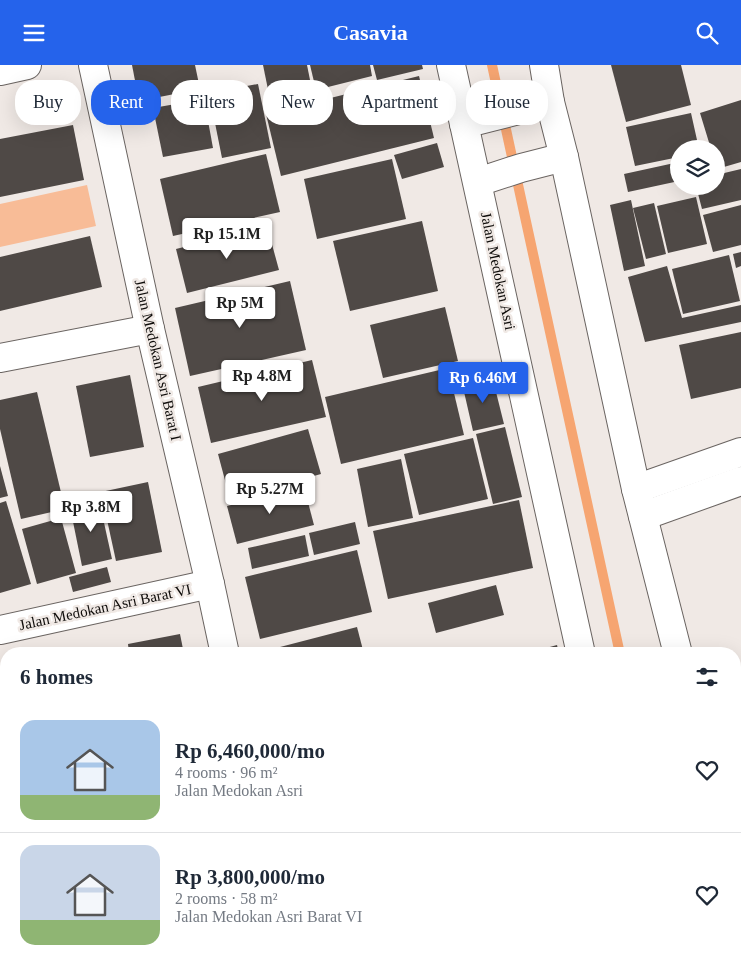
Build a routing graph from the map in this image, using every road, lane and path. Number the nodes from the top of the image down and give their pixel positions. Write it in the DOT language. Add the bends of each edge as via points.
graph roads {
  1 [pos="27,65"];
  2 [pos="93,65"];
  3 [pos="451,65"];
  4 [pos="544,65"];
  5 [pos="0,71"];
  6 [pos="542,80"];
  7 [pos="466,108"];
  8 [pos="472,125"];
  9 [pos="544,125"];
  10 [pos="554,159"];
  11 [pos="485,180"];
  12 [pos="150,329"];
  13 [pos="0,358"];
  14 [pos="741,452"];
  15 [pos="741,481"];
  16 [pos="636,489"];
  17 [pos="643,516"];
  18 [pos="210,584"];
  19 [pos="0,630"];
  20 [pos="224,647"];
  21 [pos="580,647"];
  22 [pos="676,647"];
  1 -- 5 [label="street"];
  2 -- 12 [label="street, Jalan Medokan Asri Barat I"];
  3 -- 7 [label="street, Jalan Medokan Asri"];
  4 -- 6 [label="street"];
  8 -- 11 [label="street, Jalan Medokan Asri"];
  9 -- 10 [label="street"];
  10 -- 11 [label="street"];
  10 -- 16 [label="street"];
  11 -- 21 [label="street, Jalan Medokan Asri"];
  12 -- 13 [label="street"];
  12 -- 18 [label="street, Jalan Medokan Asri Barat I"];
  14 -- 16 [label="street"];
  15 -- 17 [label="street"];
  16 -- 17 [label="street"];
  17 -- 22 [label="street"];
  18 -- 19 [label="street, Jalan Medokan Asri Barat VI"];
  18 -- 20 [label="street, Jalan Medokan Asri Barat I"];
}
